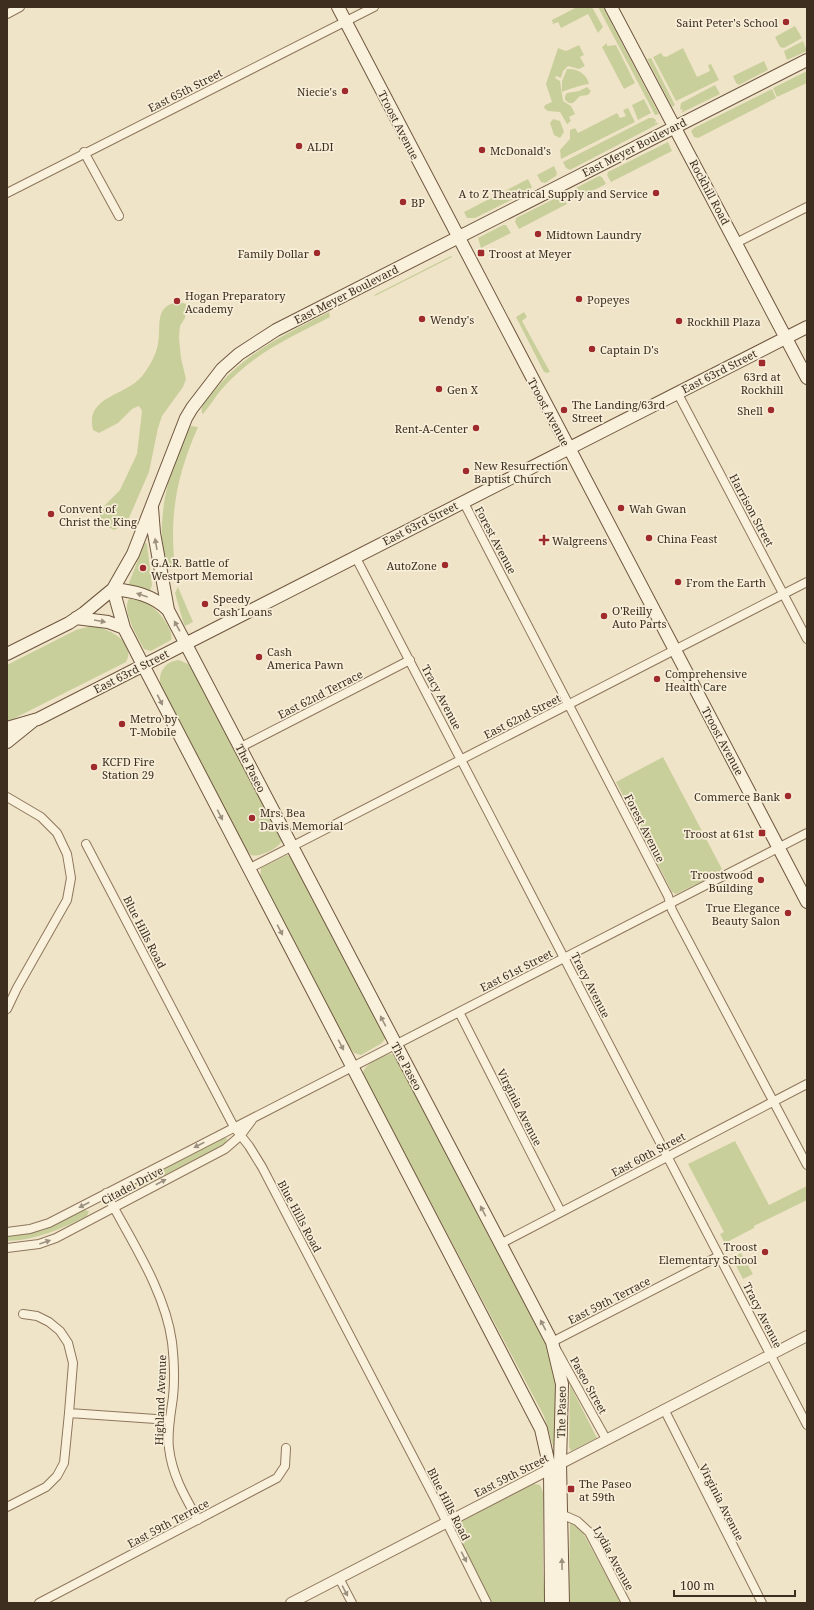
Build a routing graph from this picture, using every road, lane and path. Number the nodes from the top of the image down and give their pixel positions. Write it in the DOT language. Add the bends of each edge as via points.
graph roads {
  1 [pos="20,7"];
  2 [pos="338,7"];
  3 [pos="374,7"];
  4 [pos="611,7"];
  5 [pos="7,14"];
  6 [pos="346,21"];
  7 [pos="807,60"];
  8 [pos="675,127"];
  9 [pos="84,152"];
  10 [pos="7,193"];
  11 [pos="807,207"];
  12 [pos="119,216"];
  13 [pos="457,237"];
  14 [pos="736,243"];
  15 [pos="807,327"];
  16 [pos="786,338"];
  17 [pos="807,378"];
  18 [pos="677,392"];
  19 [pos="568,447"];
  20 [pos="463,501"];
  21 [pos="152,505"];
  22 [pos="355,556"];
  23 [pos="807,582"];
  24 [pos="113,589"];
  25 [pos="784,594"];
  26 [pos="168,610"];
  27 [pos="76,618"];
  28 [pos="124,628"];
  29 [pos="807,639"];
  30 [pos="186,643"];
  31 [pos="675,650"];
  32 [pos="7,654"];
  33 [pos="410,660"];
  34 [pos="142,665"];
  35 [pos="570,704"];
  36 [pos="33,721"];
  37 [pos="12,726"];
  38 [pos="7,732"];
  39 [pos="7,742"];
  40 [pos="240,746"];
  41 [pos="462,759"];
  42 [pos="7,797"];
  43 [pos="807,833"];
  44 [pos="86,844"];
  45 [pos="292,847"];
  46 [pos="779,847"];
  47 [pos="248,869"];
  48 [pos="807,902"];
  49 [pos="670,903"];
  50 [pos="564,958"];
  51 [pos="7,1009"];
  52 [pos="459,1012"];
  53 [pos="396,1044"];
  54 [pos="352,1067"];
  55 [pos="807,1084"];
  56 [pos="773,1102"];
  57 [pos="254,1117"];
  58 [pos="234,1127"];
  59 [pos="240,1136"];
  60 [pos="668,1156"];
  61 [pos="807,1165"];
  62 [pos="106,1193"];
  63 [pos="114,1207"];
  64 [pos="561,1212"];
  65 [pos="7,1232"];
  66 [pos="500,1244"];
  67 [pos="7,1248"];
  68 [pos="719,1256"];
  69 [pos="23,1314"];
  70 [pos="807,1336"];
  71 [pos="552,1342"];
  72 [pos="771,1355"];
  73 [pos="664,1410"];
  74 [pos="69,1413"];
  75 [pos="170,1420"];
  76 [pos="807,1425"];
  77 [pos="606,1439"];
  78 [pos="286,1448"];
  79 [pos="555,1466"];
  80 [pos="7,1507"];
  81 [pos="561,1514"];
  82 [pos="198,1520"];
  83 [pos="447,1522"];
  84 [pos="339,1578"];
  85 [pos="39,1603"];
  86 [pos="291,1603"];
  87 [pos="352,1603"];
  88 [pos="487,1603"];
  89 [pos="551,1603"];
  90 [pos="563,1603"];
  91 [pos="626,1603"];
  92 [pos="762,1603"];
  1 -- 5 [label="street"];
  2 -- 6 [label="main road, Troost Avenue"];
  3 -- 6 [label="street, East 65th Street"];
  4 -- 8 [label="main road, Rockhill Road"];
  6 -- 9 [label="street, East 65th Street"];
  6 -- 13 [label="main road, Troost Avenue"];
  7 -- 8 [label="main road, East Meyer Boulevard"];
  8 -- 13 [label="main road, East Meyer Boulevard"];
  8 -- 14 [label="main road, Rockhill Road"];
  9 -- 10 [label="street, East 65th Street"];
  9 -- 12 [label="street"];
  11 -- 14 [label="street"];
  13 -- 19 [label="main road, Troost Avenue"];
  13 -- 21 [label="main road, East Meyer Boulevard" via="276,330 239,354 222,369 186,418"];
  14 -- 16 [label="main road, Rockhill Road"];
  15 -- 16 [label="main road, East 63rd Street"];
  16 -- 17 [label="main road, Rockhill Road"];
  16 -- 18 [label="main road, East 63rd Street"];
  18 -- 19 [label="main road, East 63rd Street"];
  18 -- 25 [label="street, Harrison Street"];
  19 -- 20 [label="main road, East 63rd Street"];
  19 -- 31 [label="main road, Troost Avenue"];
  20 -- 22 [label="main road, East 63rd Street"];
  20 -- 35 [label="street, Forest Avenue"];
  21 -- 24 [label="main road, East Meyer Boulevard" via="133,554"];
  26 -- 21 [label="main road, one-way" via="154,533"];
  22 -- 30 [label="main road, East 63rd Street"];
  22 -- 33 [label="street, Tracy Avenue"];
  23 -- 25 [label="street, East 62nd Street"];
  26 -- 24 [label="main road, The Paseo, one-way" via="159,601 130,591"];
  24 -- 27 [label="main road, East Meyer Boulevard"];
  24 -- 28 [label="main road, The Paseo"];
  25 -- 29 [label="street, Harrison Street"];
  25 -- 31 [label="street, East 62nd Street"];
  30 -- 26 [label="main road, The Paseo, one-way"];
  27 -- 28 [label="main road, one-way" via="108,622"];
  27 -- 32 [label="main road, East Meyer Boulevard"];
  28 -- 34 [label="main road, The Paseo"];
  30 -- 34 [label="main road, East 63rd Street"];
  30 -- 40 [label="main road, The Paseo"];
  31 -- 35 [label="street, East 62nd Street"];
  31 -- 46 [label="main road, Troost Avenue"];
  33 -- 40 [label="street, East 62nd Terrace"];
  33 -- 41 [label="street, Tracy Avenue"];
  34 -- 36 [label="main road, East 63rd Street"];
  34 -- 47 [label="main road, The Paseo, one-way"];
  35 -- 41 [label="street, East 62nd Street"];
  35 -- 49 [label="street, Forest Avenue"];
  36 -- 37 [label="main road, East 63rd Street"];
  36 -- 39 [label="main road, East 63rd Street"];
  37 -- 38 [label="main road"];
  40 -- 45 [label="main road, The Paseo"];
  41 -- 45 [label="street, East 62nd Street"];
  41 -- 50 [label="street, Tracy Avenue"];
  42 -- 51 [label="street" via="42,817 57,833 67,854 71,878 67,900"];
  43 -- 46 [label="street, East 61st Street"];
  44 -- 58 [label="street, Blue Hills Road"];
  45 -- 47 [label="street, East 62nd Street"];
  53 -- 45 [label="main road, The Paseo, one-way"];
  46 -- 48 [label="main road, Troost Avenue"];
  46 -- 49 [label="street, East 61st Street"];
  47 -- 54 [label="main road, The Paseo, one-way"];
  49 -- 50 [label="street, East 61st Street"];
  49 -- 56 [label="street, Forest Avenue"];
  50 -- 52 [label="street, East 61st Street"];
  50 -- 60 [label="street, Tracy Avenue"];
  52 -- 53 [label="street, East 61st Street"];
  52 -- 64 [label="street, Virginia Avenue"];
  53 -- 54 [label="street, East 61st Street"];
  66 -- 53 [label="main road, The Paseo, one-way"];
  54 -- 57 [label="street, East 61st Street"];
  54 -- 79 [label="main road, The Paseo" via="541,1429"];
  55 -- 56 [label="street, East 60th Street"];
  56 -- 60 [label="street, East 60th Street"];
  56 -- 61 [label="street, Forest Avenue"];
  57 -- 58 [label="street, East 61st Street"];
  57 -- 59 [label="street, Citadel Drive"];
  58 -- 59 [label="street, Blue Hills Road"];
  58 -- 62 [label="street, Citadel Drive, one-way"];
  63 -- 59 [label="street, Citadel Drive, one-way" via="225,1148"];
  59 -- 83 [label="street, Blue Hills Road" via="262,1167"];
  60 -- 64 [label="street, East 60th Street"];
  60 -- 68 [label="street, Tracy Avenue"];
  62 -- 63 [label="street, Highland Avenue"];
  62 -- 65 [label="street, Citadel Drive, one-way" via="49,1223"];
  67 -- 63 [label="street, Citadel Drive, one-way" via="39,1244 56,1238"];
  63 -- 75 [label="street, Highland Avenue" via="154,1285 168,1321 174,1369"];
  64 -- 66 [label="street, East 60th Street"];
  71 -- 66 [label="main road, The Paseo, one-way"];
  68 -- 71 [label="street, East 59th Terrace"];
  68 -- 72 [label="street, Tracy Avenue"];
  69 -- 74 [label="street" via="37,1316 49,1322 60,1331 68,1343 73,1363"];
  70 -- 72 [label="street, East 59th Street"];
  71 -- 77 [label="street, Paseo Street"];
  71 -- 79 [label="main road, The Paseo" via="562,1384"];
  72 -- 73 [label="street, East 59th Street"];
  72 -- 76 [label="street, Tracy Avenue"];
  73 -- 77 [label="street, East 59th Street"];
  73 -- 92 [label="street, Virginia Avenue"];
  74 -- 75 [label="street"];
  74 -- 80 [label="street" via="64,1463 57,1476 46,1487"];
  75 -- 82 [label="street, Highland Avenue" via="168,1447 172,1469"];
  77 -- 79 [label="street, East 59th Street"];
  78 -- 82 [label="street, East 59th Terrace" via="285,1466 277,1478"];
  79 -- 81 [label="main road, The Paseo"];
  79 -- 83 [label="street, East 59th Street"];
  79 -- 89 [label="main road, The Paseo"];
  90 -- 81 [label="main road, The Paseo, one-way"];
  81 -- 91 [label="street, Lydia Avenue" via="577,1521 589,1532"];
  82 -- 85 [label="street, East 59th Terrace"];
  83 -- 84 [label="street, East 59th Street"];
  83 -- 88 [label="street, Blue Hills Road, one-way"];
  84 -- 86 [label="street, East 59th Street"];
  84 -- 87 [label="street, one-way"];
}
